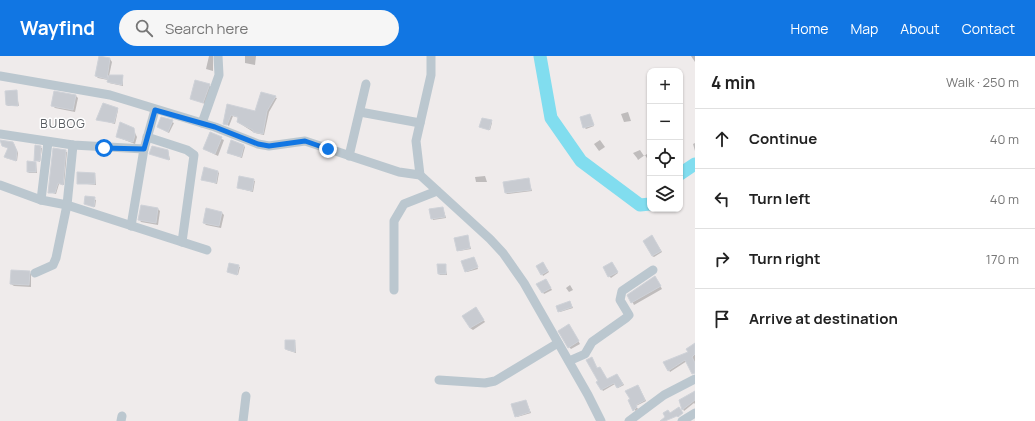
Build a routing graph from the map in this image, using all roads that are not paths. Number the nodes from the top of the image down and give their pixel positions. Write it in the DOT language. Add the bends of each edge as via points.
graph roads {
  1 [pos="218,56"];
  2 [pos="431,56"];
  3 [pos="0,76"];
  4 [pos="366,84"];
  5 [pos="155,110"];
  6 [pos="360,112"];
  7 [pos="202,123"];
  8 [pos="420,123"];
  9 [pos="0,134"];
  10 [pos="147,137"];
  11 [pos="48,142"];
  12 [pos="72,145"];
  13 [pos="144,149"];
  14 [pos="349,156"];
  15 [pos="420,175"];
  16 [pos="0,185"];
  17 [pos="437,191"];
  18 [pos="42,200"];
  19 [pos="67,205"];
  20 [pos="131,226"];
  21 [pos="182,242"];
  22 [pos="207,250"];
  23 [pos="653,270"];
  24 [pos="35,273"];
  25 [pos="394,290"];
  26 [pos="558,343"];
  27 [pos="569,361"];
  28 [pos="695,379"];
  29 [pos="439,380"];
  30 [pos="246,396"];
  31 [pos="695,413"];
  32 [pos="243,421"];
  33 [pos="601,421"];
  34 [pos="629,421"];
  35 [pos="682,421"];
  1 -- 7 [label="street" via="219,75"];
  2 -- 8 [label="street" via="431,75"];
  3 -- 5 [label="street" via="110,95"];
  4 -- 6 [label="street"];
  5 -- 7 [label="street"];
  5 -- 10 [label="street"];
  6 -- 8 [label="street"];
  6 -- 14 [label="street"];
  7 -- 14 [label="street" via="258,144 269,146 305,141"];
  8 -- 15 [label="street" via="416,141"];
  9 -- 11 [label="street"];
  10 -- 13 [label="street"];
  10 -- 21 [label="street" via="194,154"];
  11 -- 12 [label="street"];
  11 -- 18 [label="street"];
  12 -- 13 [label="street"];
  12 -- 19 [label="street"];
  13 -- 20 [label="street"];
  14 -- 15 [label="street" via="399,172"];
  15 -- 17 [label="street"];
  16 -- 18 [label="street"];
  17 -- 25 [label="street" via="404,204 394,221"];
  17 -- 26 [label="street" via="503,253 524,283"];
  18 -- 19 [label="street"];
  19 -- 20 [label="street"];
  19 -- 24 [label="street" via="56,258 53,264"];
  20 -- 21 [label="street"];
  21 -- 22 [label="street"];
  23 -- 27 [label="street" via="622,291 620,300 629,315 592,342 585,354"];
  26 -- 27 [label="street"];
  26 -- 29 [label="street" via="495,381 485,383"];
  27 -- 33 [label="street"];
  28 -- 34 [label="street" via="664,395"];
  30 -- 32 [label="street"];
  31 -- 35 [label="street"];
}
